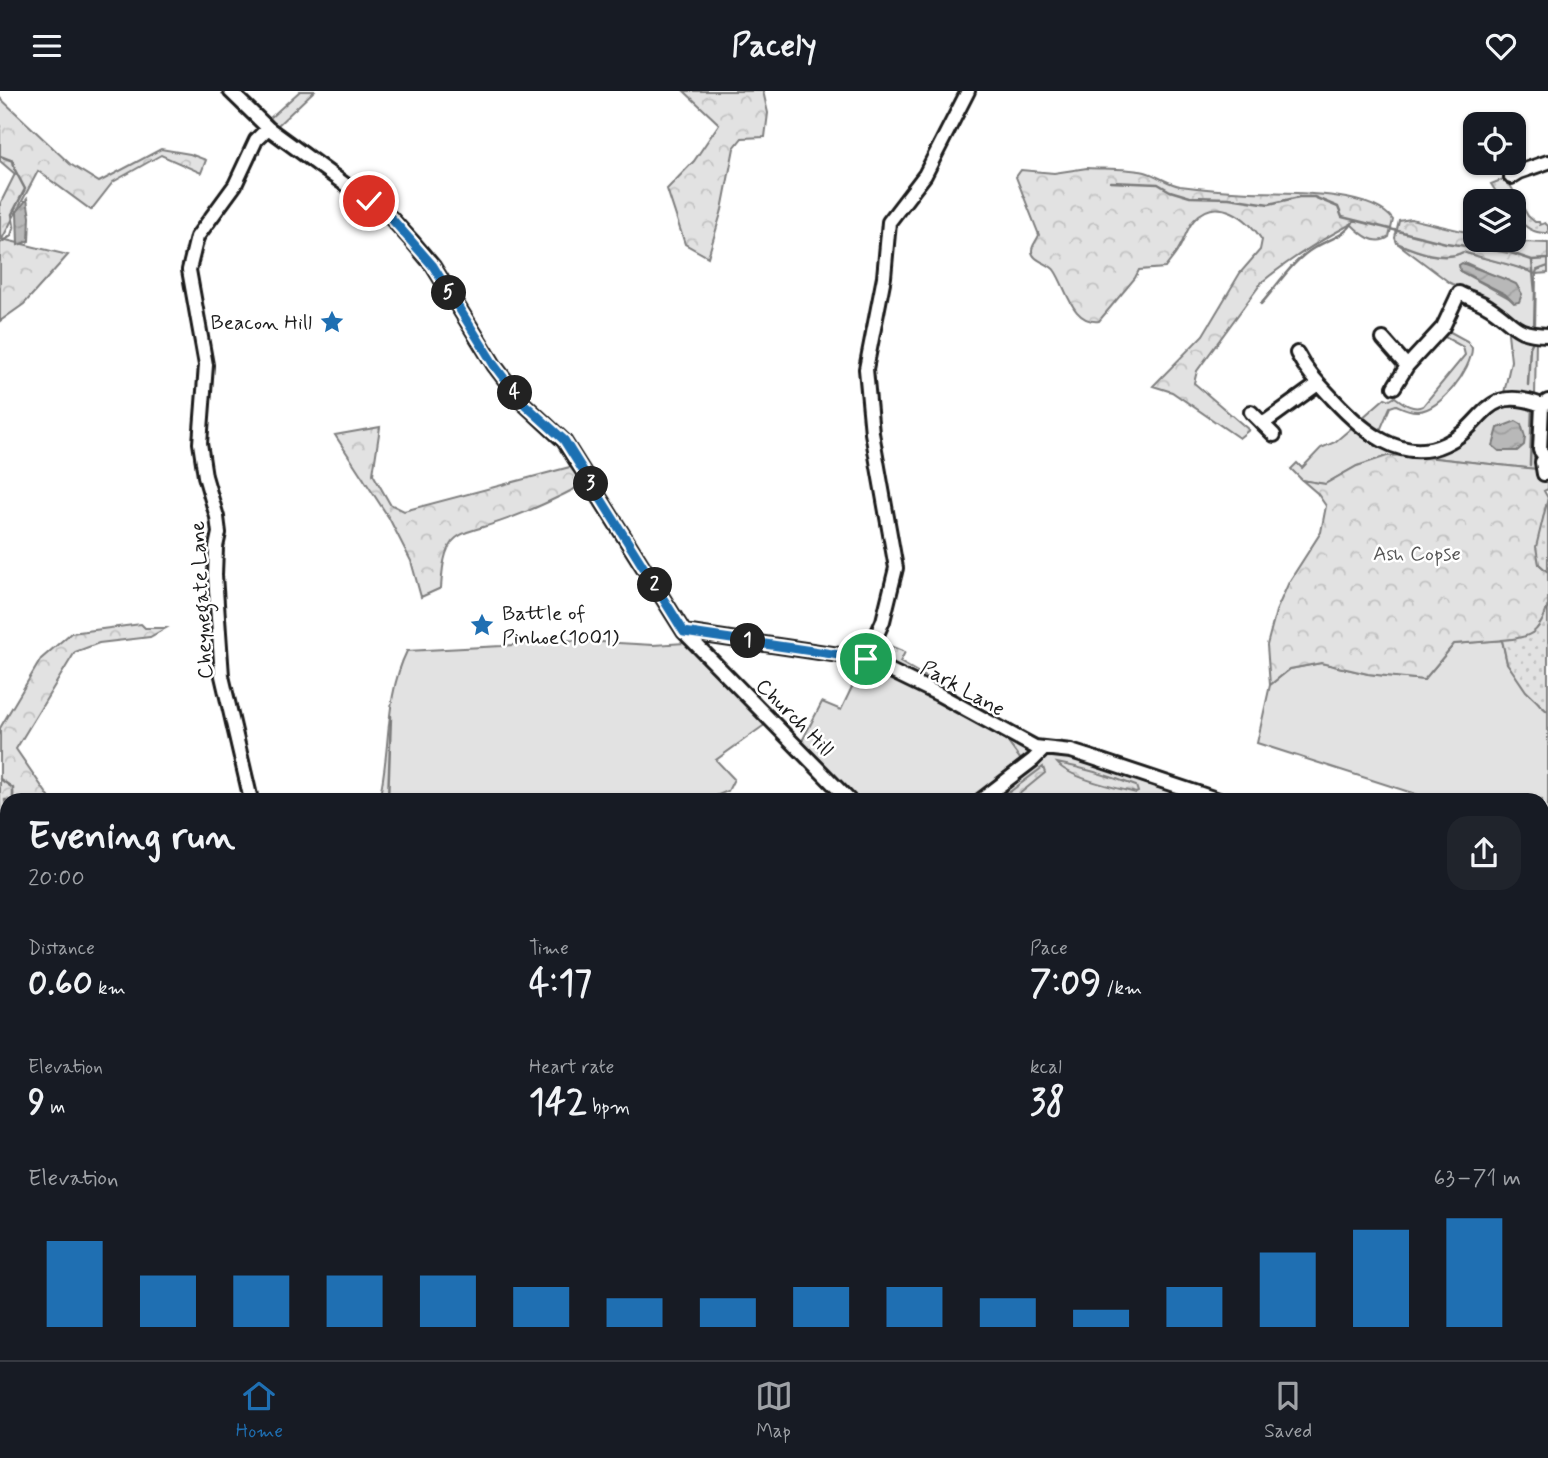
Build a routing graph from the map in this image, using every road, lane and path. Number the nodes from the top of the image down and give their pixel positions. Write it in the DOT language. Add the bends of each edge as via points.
graph roads {
  1 [pos="230,91"];
  2 [pos="968,91"];
  3 [pos="268,128"];
  4 [pos="1548,162"];
  5 [pos="1511,177"];
  6 [pos="1542,335"];
  7 [pos="1384,339"];
  8 [pos="1297,353"];
  9 [pos="1408,366"];
  10 [pos="1318,384"];
  11 [pos="1394,387"];
  12 [pos="1545,403"];
  13 [pos="1251,412"];
  14 [pos="1264,423"];
  15 [pos="1274,435"];
  16 [pos="1546,457"];
  17 [pos="1544,474"];
  18 [pos="684,632"];
  19 [pos="866,659"];
  20 [pos="1044,749"];
  21 [pos="249,793"];
  22 [pos="842,793"];
  23 [pos="990,793"];
  24 [pos="1198,793"];
  1 -- 3 [label="street, Church Hill"];
  2 -- 19 [label="street" via="925,175 888,222 884,277 866,369 872,433 896,568 883,621"];
  3 -- 18 [label="street, Church Hill" via="380,209 433,266 494,365 522,402 564,440"];
  3 -- 21 [label="street, Cheynegate Lane" via="197,237 189,270 206,365 200,443 218,525 215,575 222,676"];
  4 -- 5 [label="street"];
  6 -- 9 [label="street" via="1515,329 1489,307 1459,293 1443,327"];
  7 -- 9 [label="street"];
  8 -- 10 [label="street"];
  9 -- 11 [label="street"];
  10 -- 12 [label="street" via="1372,435 1414,450 1437,448 1456,438 1495,402"];
  10 -- 14 [label="street"];
  12 -- 16 [label="street" via="1540,450"];
  13 -- 14 [label="street"];
  14 -- 15 [label="street"];
  16 -- 17 [label="street"];
  18 -- 19 [label="street, Park Lane"];
  18 -- 22 [label="street, Church Hill"];
  19 -- 20 [label="street, Park Lane"];
  20 -- 23 [label="street"];
  20 -- 24 [label="street, Park Lane" via="1071,751"];
}
